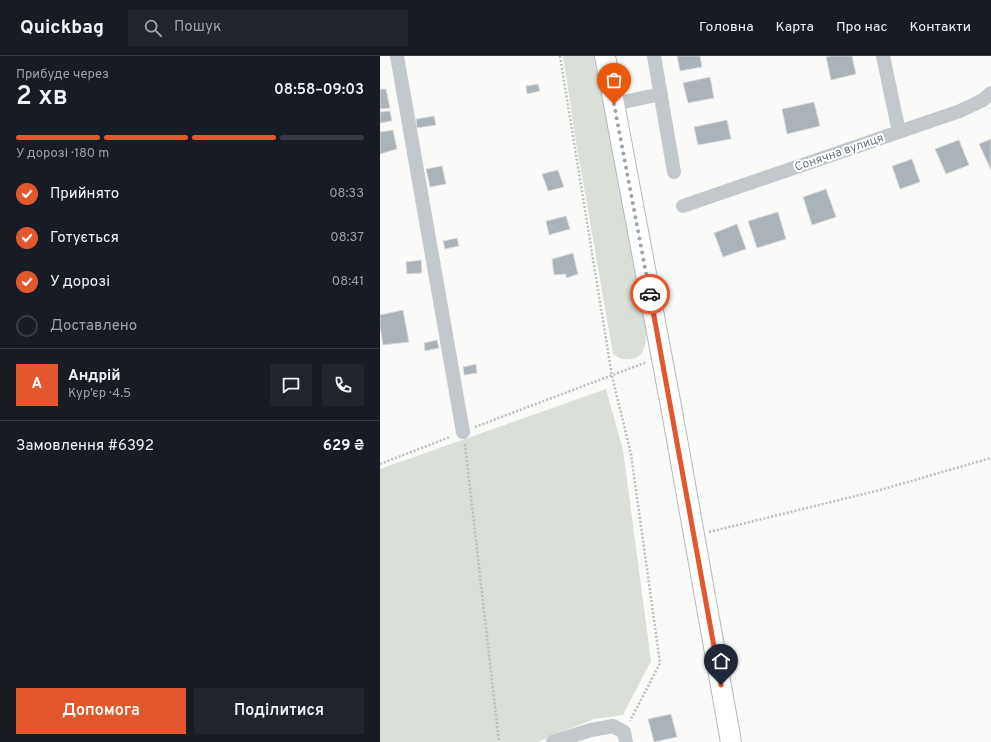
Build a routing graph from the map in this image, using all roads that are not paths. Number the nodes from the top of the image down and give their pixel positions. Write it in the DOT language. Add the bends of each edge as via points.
graph roads {
  1 [pos="397,56"];
  2 [pos="605,56"];
  3 [pos="654,56"];
  4 [pos="883,56"];
  5 [pos="991,93"];
  6 [pos="661,94"];
  7 [pos="614,104"];
  8 [pos="899,132"];
  9 [pos="674,172"];
  10 [pos="683,206"];
  11 [pos="463,432"];
  12 [pos="625,737"];
  13 [pos="554,742"];
  14 [pos="731,742"];
  1 -- 11 [label="street"];
  2 -- 7 [label="street"];
  3 -- 6 [label="street"];
  4 -- 8 [label="street"];
  5 -- 8 [label="street, Сонячна вулиця" via="983,100 960,111"];
  6 -- 7 [label="street"];
  6 -- 9 [label="street"];
  7 -- 14 [label="street"];
  8 -- 10 [label="street, Сонячна вулиця"];
  12 -- 13 [label="street" via="613,726"];
}
